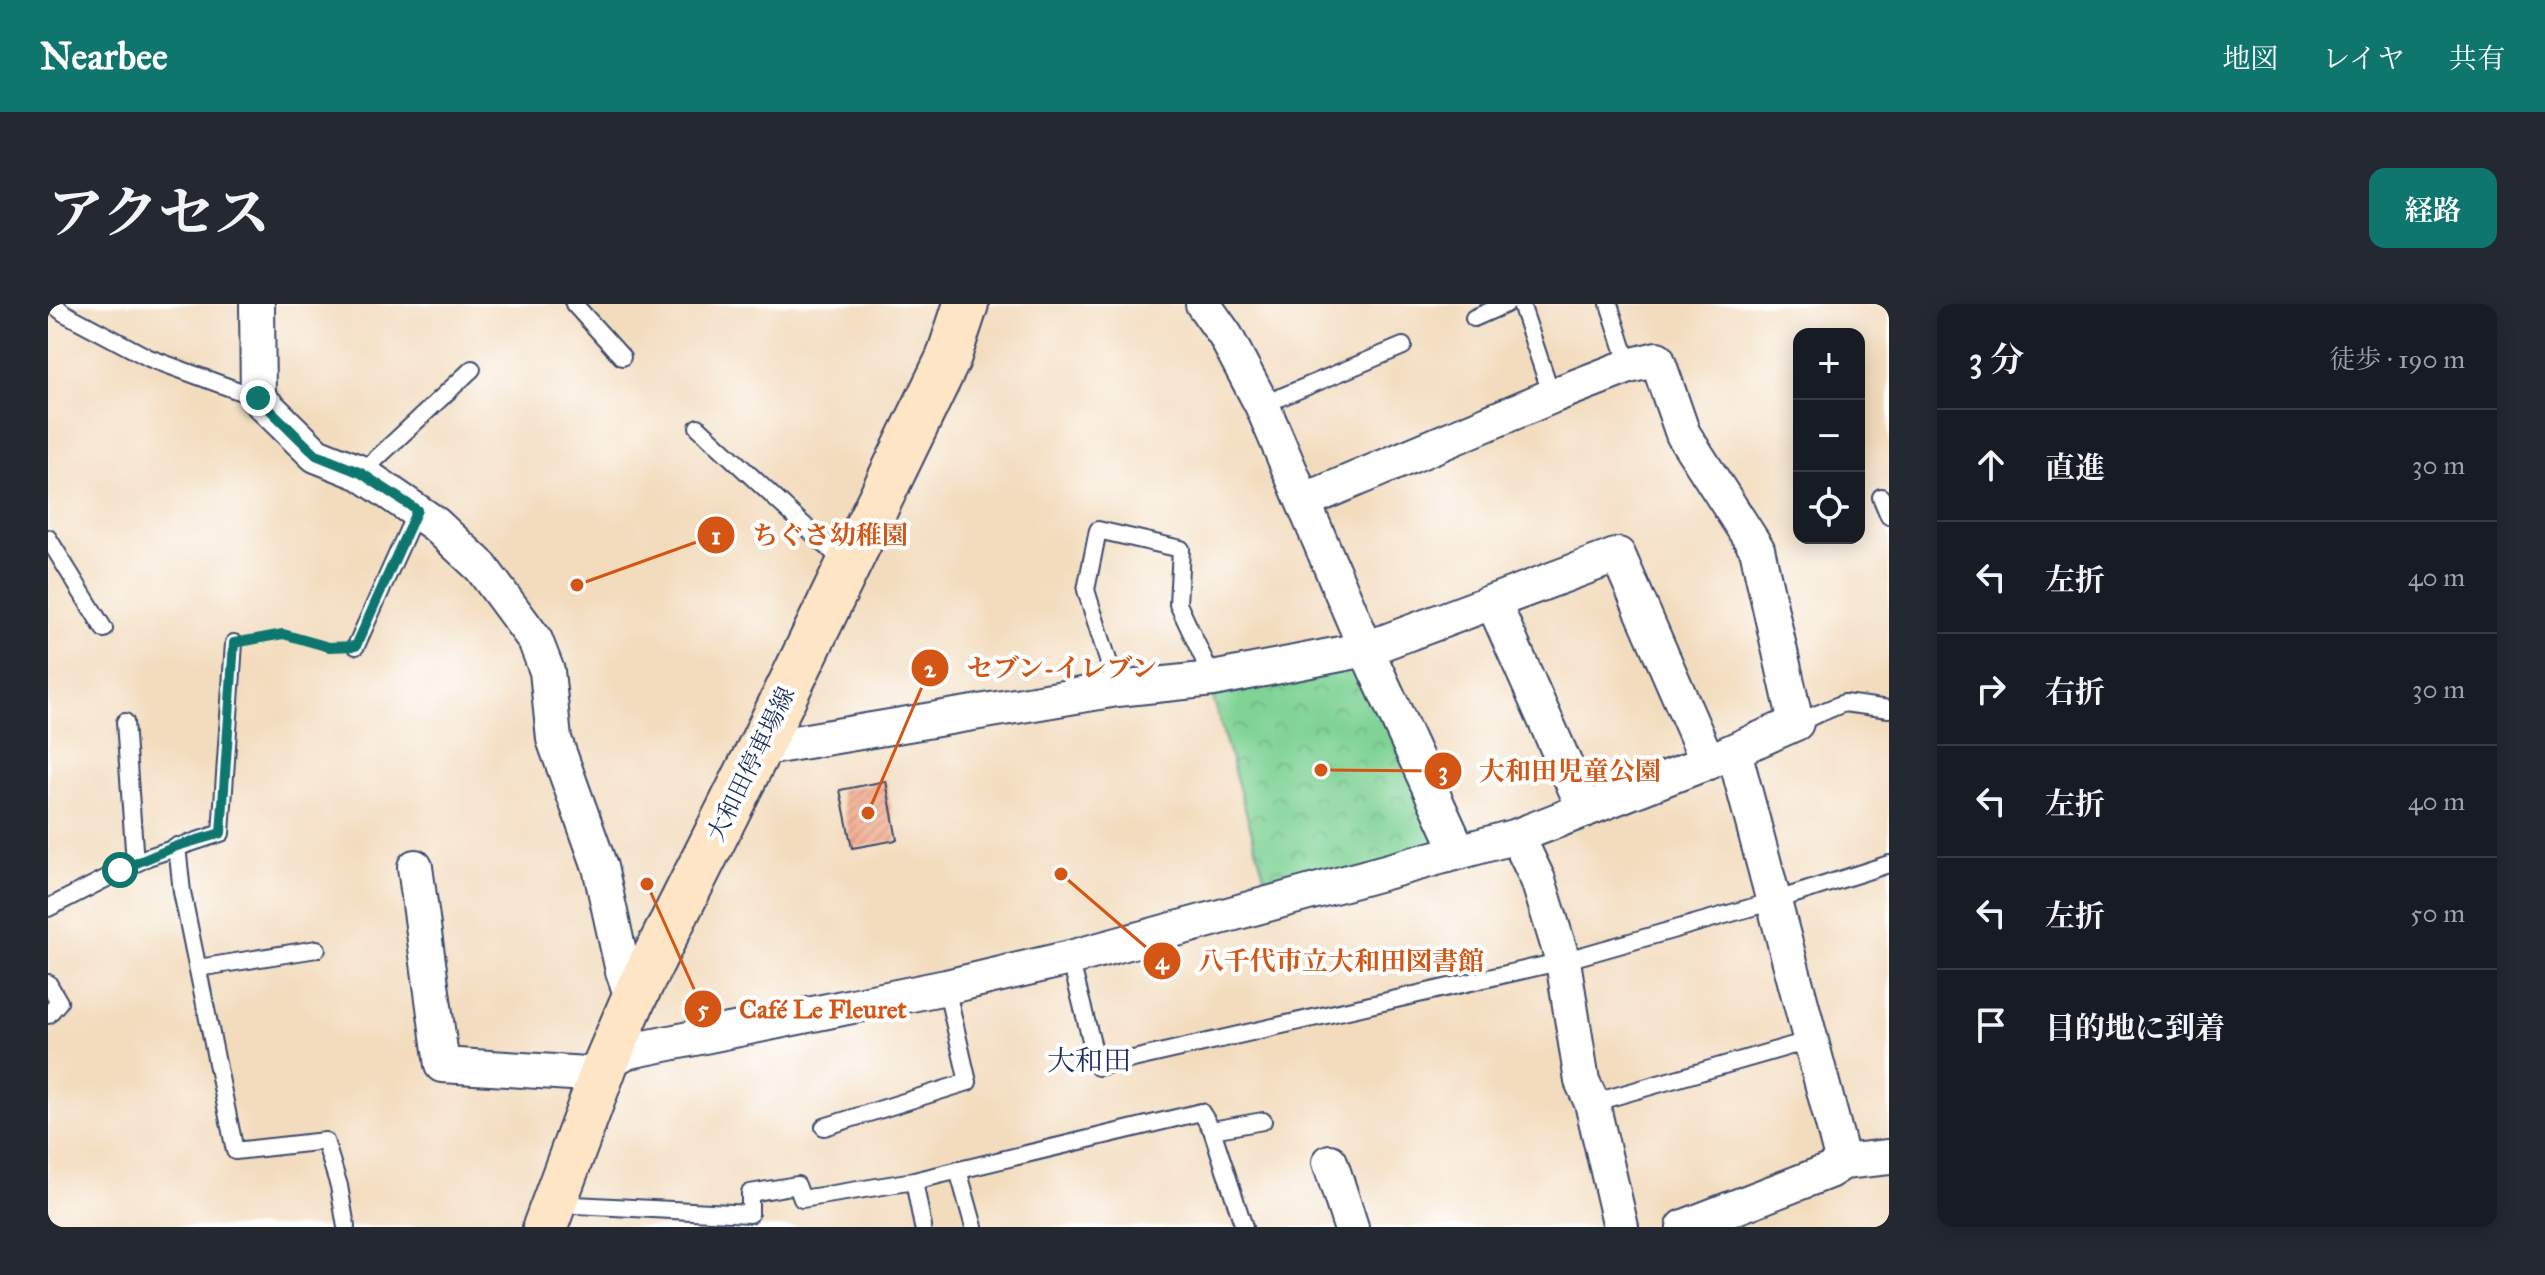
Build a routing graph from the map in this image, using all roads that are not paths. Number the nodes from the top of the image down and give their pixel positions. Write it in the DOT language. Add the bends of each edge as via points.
graph roads {
  1 [pos="53,304"];
  2 [pos="257,304"];
  3 [pos="574,304"];
  4 [pos="966,304"];
  5 [pos="1203,304"];
  6 [pos="1506,304"];
  7 [pos="1521,304"];
  8 [pos="1609,304"];
  9 [pos="1474,318"];
  10 [pos="1403,346"];
  11 [pos="622,357"];
  12 [pos="1629,366"];
  13 [pos="472,369"];
  14 [pos="1552,396"];
  15 [pos="258,398"];
  16 [pos="1262,405"];
  17 [pos="698,427"];
  18 [pos="361,473"];
  19 [pos="1881,497"];
  20 [pos="1304,501"];
  21 [pos="417,510"];
  22 [pos="1889,516"];
  23 [pos="48,538"];
  24 [pos="848,566"];
  25 [pos="1493,602"];
  26 [pos="104,629"];
  27 [pos="234,643"];
  28 [pos="356,646"];
  29 [pos="1366,649"];
  30 [pos="1213,679"];
  31 [pos="1117,689"];
  32 [pos="1889,709"];
  33 [pos="125,722"];
  34 [pos="1796,723"];
  35 [pos="759,749"];
  36 [pos="1721,756"];
  37 [pos="1585,810"];
  38 [pos="1517,836"];
  39 [pos="177,846"];
  40 [pos="1459,852"];
  41 [pos="135,863"];
  42 [pos="1889,864"];
  43 [pos="415,867"];
  44 [pos="1774,901"];
  45 [pos="48,908"];
  46 [pos="317,949"];
  47 [pos="1070,958"];
  48 [pos="1563,961"];
  49 [pos="198,968"];
  50 [pos="48,983"];
  51 [pos="946,987"];
  52 [pos="633,1000"];
  53 [pos="48,1015"];
  54 [pos="1811,1040"];
  55 [pos="606,1063"];
  56 [pos="1592,1103"];
  57 [pos="1263,1121"];
  58 [pos="824,1127"];
  59 [pos="1212,1130"];
  60 [pos="1889,1157"];
  61 [pos="1330,1162"];
  62 [pos="1843,1162"];
  63 [pos="958,1170"];
  64 [pos="914,1181"];
  65 [pos="550,1216"];
  66 [pos="1717,1220"];
  67 [pos="749,1221"];
  68 [pos="346,1227"];
  69 [pos="923,1227"];
  70 [pos="974,1227"];
  71 [pos="1244,1227"];
  72 [pos="1351,1227"];
  73 [pos="1621,1227"];
  74 [pos="1684,1227"];
  1 -- 15 [label="lane" via="149,358"];
  2 -- 15 [label="street"];
  3 -- 11 [label="lane"];
  4 -- 24 [label="main road, 大和田停車場線" via="948,359"];
  5 -- 16 [label="street"];
  6 -- 9 [label="lane"];
  7 -- 14 [label="lane"];
  8 -- 12 [label="lane"];
  10 -- 16 [label="lane"];
  12 -- 14 [label="street"];
  12 -- 34 [label="street" via="1657,359 1683,434 1757,549"];
  13 -- 18 [label="lane"];
  14 -- 20 [label="street"];
  15 -- 18 [label="street" via="316,455"];
  16 -- 20 [label="street"];
  17 -- 24 [label="lane"];
  18 -- 21 [label="street"];
  19 -- 22 [label="lane"];
  20 -- 29 [label="street"];
  21 -- 28 [label="lane"];
  21 -- 52 [label="street" via="481,567 535,640 547,671 554,739 600,867"];
  23 -- 26 [label="lane"];
  24 -- 35 [label="main road, 大和田停車場線"];
  25 -- 29 [label="street"];
  25 -- 36 [label="street" via="1618,555"];
  25 -- 37 [label="street"];
  27 -- 39 [label="lane" via="221,833"];
  29 -- 30 [label="street"];
  29 -- 40 [label="street"];
  30 -- 31 [label="street"];
  30 -- 31 [label="lane" via="1178,604 1181,549 1098,530 1086,590"];
  31 -- 35 [label="street"];
  32 -- 34 [label="lane" via="1844,703"];
  33 -- 41 [label="lane"];
  34 -- 36 [label="street"];
  35 -- 52 [label="main road, 大和田停車場線"];
  36 -- 37 [label="street"];
  36 -- 44 [label="street"];
  37 -- 38 [label="street"];
  38 -- 40 [label="street"];
  38 -- 48 [label="street" via="1538,880"];
  39 -- 41 [label="lane"];
  39 -- 49 [label="lane"];
  40 -- 47 [label="street"];
  41 -- 45 [label="lane"];
  42 -- 44 [label="lane"];
  43 -- 55 [label="street" via="442,1065 587,1074"];
  44 -- 48 [label="lane"];
  44 -- 54 [label="street"];
  46 -- 49 [label="lane"];
  47 -- 48 [label="lane" via="1098,1067"];
  47 -- 51 [label="street"];
  48 -- 56 [label="street" via="1582,1081"];
  49 -- 68 [label="lane" via="235,1151 325,1141"];
  50 -- 53 [label="lane" via="59,1002"];
  51 -- 55 [label="street" via="625,1052"];
  51 -- 58 [label="lane" via="968,1082"];
  52 -- 55 [label="main road, 大和田停車場線"];
  54 -- 56 [label="lane"];
  54 -- 62 [label="street"];
  55 -- 65 [label="main road, 大和田停車場線"];
  56 -- 73 [label="street"];
  57 -- 59 [label="lane"];
  59 -- 63 [label="lane" via="1201,1112"];
  59 -- 71 [label="lane"];
  60 -- 62 [label="street"];
  61 -- 72 [label="street"];
  62 -- 66 [label="street"];
  63 -- 64 [label="lane"];
  63 -- 70 [label="lane"];
  64 -- 67 [label="lane" via="802,1199 797,1185 750,1193"];
  64 -- 69 [label="lane"];
  65 -- 67 [label="lane"];
  66 -- 74 [label="street"];
}
